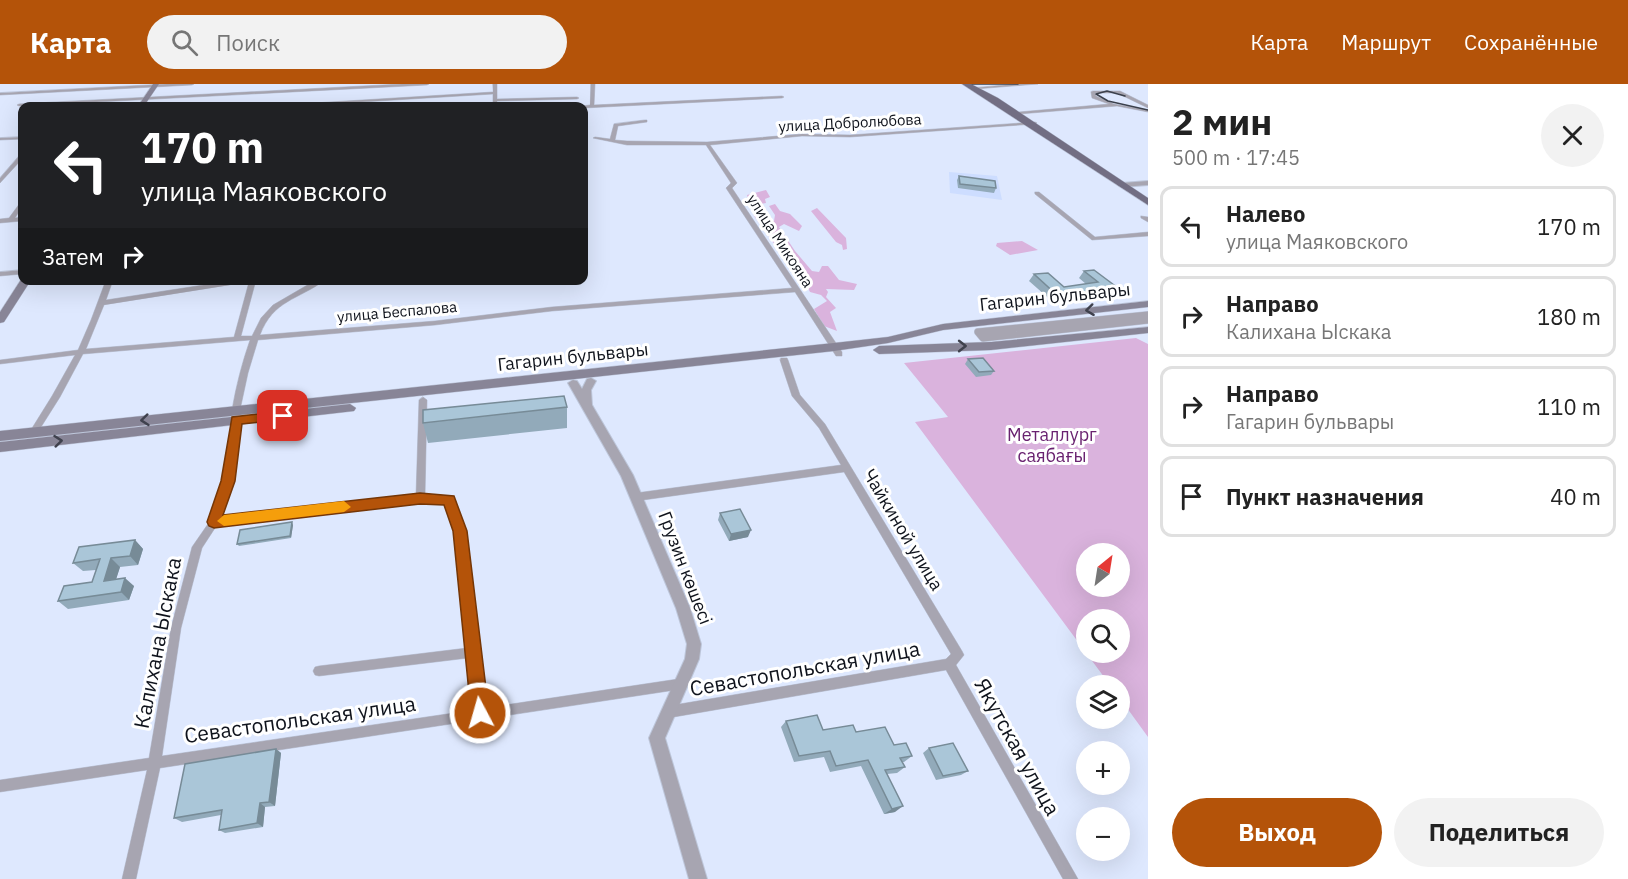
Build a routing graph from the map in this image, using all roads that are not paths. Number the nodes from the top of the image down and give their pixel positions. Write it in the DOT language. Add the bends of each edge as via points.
graph roads {
  1 [pos="192,84"];
  2 [pos="390,84"];
  3 [pos="427,84"];
  4 [pos="495,84"];
  5 [pos="593,84"];
  6 [pos="1036,84"];
  7 [pos="1102,84"];
  8 [pos="156,85"];
  9 [pos="974,86"];
  10 [pos="285,87"];
  11 [pos="1118,92"];
  12 [pos="495,93"];
  13 [pos="0,94"];
  14 [pos="147,97"];
  15 [pos="782,97"];
  16 [pos="577,98"];
  17 [pos="393,99"];
  18 [pos="494,100"];
  19 [pos="67,102"];
  20 [pos="144,102"];
  21 [pos="280,102"];
  22 [pos="344,102"];
  23 [pos="393,102"];
  24 [pos="1117,105"];
  25 [pos="588,106"];
  26 [pos="592,106"];
  27 [pos="1148,107"];
  28 [pos="1148,111"];
  29 [pos="1019,113"];
  30 [pos="645,121"];
  31 [pos="1033,123"];
  32 [pos="18,138"];
  33 [pos="595,138"];
  34 [pos="0,139"];
  35 [pos="612,140"];
  36 [pos="707,144"];
  37 [pos="18,161"];
  38 [pos="0,181"];
  39 [pos="1148,183"];
  40 [pos="1125,185"];
  41 [pos="1037,193"];
  42 [pos="1148,200"];
  43 [pos="18,209"];
  44 [pos="11,219"];
  45 [pos="18,219"];
  46 [pos="0,220"];
  47 [pos="1148,234"];
  48 [pos="18,272"];
  49 [pos="0,274"];
  50 [pos="23,285"];
  51 [pos="108,285"];
  52 [pos="180,285"];
  53 [pos="220,285"];
  54 [pos="252,285"];
  55 [pos="314,285"];
  56 [pos="796,290"];
  57 [pos="180,291"];
  58 [pos="102,303"];
  59 [pos="1148,304"];
  60 [pos="1148,315"];
  61 [pos="0,320"];
  62 [pos="1148,320"];
  63 [pos="1060,324"];
  64 [pos="1066,329"];
  65 [pos="933,330"];
  66 [pos="1148,330"];
  67 [pos="256,338"];
  68 [pos="237,339"];
  69 [pos="940,346"];
  70 [pos="836,351"];
  71 [pos="79,352"];
  72 [pos="784,360"];
  73 [pos="0,362"];
  74 [pos="571,380"];
  75 [pos="591,381"];
  76 [pos="423,400"];
  77 [pos="588,408"];
  78 [pos="236,416"];
  79 [pos="33,433"];
  80 [pos="0,436"];
  81 [pos="0,447"];
  82 [pos="846,468"];
  83 [pos="636,497"];
  84 [pos="420,498"];
  85 [pos="214,522"];
  86 [pos="473,652"];
  87 [pos="949,664"];
  88 [pos="320,671"];
  89 [pos="678,685"];
  90 [pos="668,712"];
  91 [pos="480,713"];
  92 [pos="154,761"];
  93 [pos="0,786"];
  94 [pos="129,879"];
  95 [pos="698,879"];
  96 [pos="1071,879"];
  1 -- 8 [label="street"];
  2 -- 3 [label="street"];
  2 -- 10 [label="street"];
  2 -- 17 [label="street"];
  4 -- 12 [label="street"];
  5 -- 26 [label="street"];
  6 -- 9 [label="street"];
  7 -- 11 [label="street"];
  8 -- 13 [label="street"];
  8 -- 14 [label="main road"];
  9 -- 29 [label="main road"];
  9 -- 31 [label="main road"];
  10 -- 14 [label="street"];
  10 -- 21 [label="street"];
  11 -- 24 [label="street" via="1098,90 1092,95"];
  11 -- 27 [label="street"];
  12 -- 17 [label="street"];
  12 -- 18 [label="street"];
  14 -- 19 [label="street"];
  14 -- 20 [label="main road"];
  15 -- 26 [label="street"];
  16 -- 18 [label="street"];
  17 -- 22 [label="street"];
  17 -- 23 [label="street"];
  24 -- 28 [label="street"];
  24 -- 29 [label="street"];
  25 -- 26 [label="street"];
  29 -- 31 [label="main road"];
  30 -- 35 [label="street" via="616,125"];
  31 -- 36 [label="street, улица Добролюбова"];
  31 -- 40 [label="main road"];
  32 -- 34 [label="street"];
  33 -- 35 [label="street, улица Добролюбова"];
  35 -- 36 [label="street, улица Добролюбова"];
  36 -- 56 [label="street, улица Микояна" via="734,183 729,188"];
  37 -- 38 [label="street"];
  39 -- 40 [label="street"];
  40 -- 42 [label="main road"];
  41 -- 47 [label="street" via="1094,239"];
  43 -- 44 [label="street"];
  44 -- 45 [label="street"];
  44 -- 46 [label="street"];
  48 -- 49 [label="street"];
  50 -- 61 [label="main road"];
  51 -- 58 [label="street"];
  52 -- 57 [label="street"];
  53 -- 57 [label="street"];
  54 -- 68 [label="street"];
  55 -- 67 [label="street, Калихана Ыскака" via="271,310 263,318"];
  56 -- 67 [label="street, улица Беспалова"];
  56 -- 70 [label="street, улица Микояна"];
  57 -- 58 [label="street"];
  58 -- 71 [label="street"];
  59 -- 65 [label="main road, Гагарин бульвары, one-way"];
  60 -- 63 [label="street"];
  62 -- 64 [label="street"];
  63 -- 64 [label="street"];
  63 -- 64 [label="street" via="978,332 983,338"];
  65 -- 69 [label="main road"];
  65 -- 70 [label="main road, Гагарин бульвары"];
  69 -- 66 [label="main road, Гагарин бульвары, one-way" via="992,346"];
  67 -- 68 [label="street, улица Беспалова"];
  67 -- 78 [label="street, Калихана Ыскака" via="241,379"];
  68 -- 71 [label="street, улица Беспалова"];
  69 -- 70 [label="main road, Гагарин бульвары"];
  70 -- 72 [label="main road, Гагарин бульвары"];
  70 -- 74 [label="main road, Гагарин бульвары"];
  71 -- 73 [label="street, улица Беспалова"];
  71 -- 79 [label="street"];
  72 -- 75 [label="main road, Гагарин бульвары"];
  72 -- 82 [label="street, Чайкиной улица" via="796,396 812,412"];
  74 -- 75 [label="main road, Гагарин бульвары"];
  74 -- 76 [label="main road, Гагарин бульвары"];
  74 -- 77 [label="street, Грузин көшесі"];
  74 -- 78 [label="main road, Гагарин бульвары"];
  75 -- 77 [label="street" via="586,390"];
  76 -- 78 [label="main road, Гагарин бульвары"];
  76 -- 84 [label="street"];
  77 -- 83 [label="street, Грузин көшесі"];
  78 -- 79 [label="main road, Гагарин бульвары, one-way"];
  81 -- 78 [label="main road, Гагарин бульвары, one-way"];
  78 -- 85 [label="street, Калихана Ыскака" via="228,481"];
  79 -- 80 [label="main road, Гагарин бульвары"];
  82 -- 83 [label="street"];
  82 -- 87 [label="street, Чайкиной улица" via="958,656"];
  83 -- 89 [label="street, Грузин көшесі" via="694,644 692,659"];
  84 -- 85 [label="street"];
  84 -- 86 [label="street" via="449,500 460,531"];
  85 -- 92 [label="street, Калихана Ыскака" via="197,547 176,628"];
  86 -- 88 [label="street"];
  86 -- 91 [label="street"];
  87 -- 90 [label="street, Севастопольская улица"];
  87 -- 96 [label="street, Якутская улица"];
  89 -- 90 [label="street, Грузин көшесі"];
  89 -- 91 [label="street, Севастопольская улица"];
  90 -- 95 [label="street, Грузин көшесі" via="657,738"];
  91 -- 92 [label="street, Севастопольская улица"];
  92 -- 93 [label="street, Севастопольская улица"];
  92 -- 94 [label="street, Калихана Ыскака"];
}
